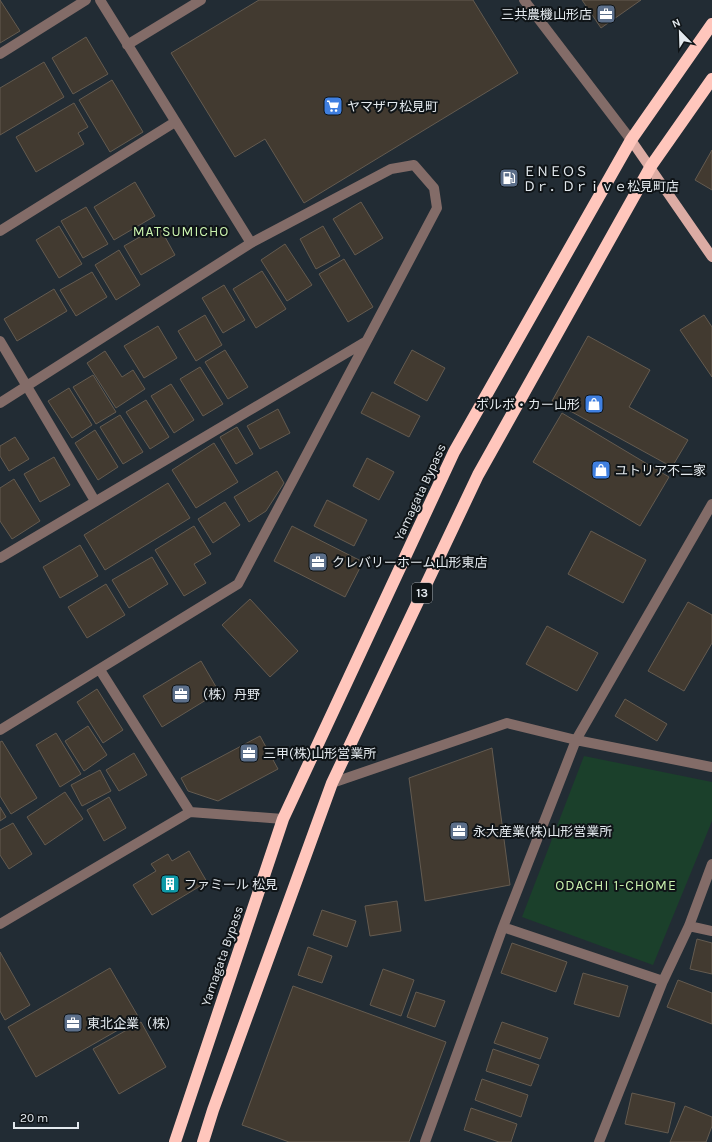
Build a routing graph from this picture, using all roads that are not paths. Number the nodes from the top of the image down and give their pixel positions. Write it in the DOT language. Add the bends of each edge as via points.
graph roads {
  1 [pos="86,0"];
  2 [pos="100,0"];
  3 [pos="201,0"];
  4 [pos="524,0"];
  5 [pos="712,24"];
  6 [pos="127,45"];
  7 [pos="0,54"];
  8 [pos="712,79"];
  9 [pos="175,122"];
  10 [pos="631,140"];
  11 [pos="651,166"];
  12 [pos="0,231"];
  13 [pos="251,243"];
  14 [pos="712,257"];
  15 [pos="0,341"];
  16 [pos="365,342"];
  17 [pos="27,386"];
  18 [pos="0,403"];
  19 [pos="95,501"];
  20 [pos="712,504"];
  21 [pos="0,558"];
  22 [pos="100,670"];
  23 [pos="0,730"];
  24 [pos="576,740"];
  25 [pos="712,767"];
  26 [pos="332,783"];
  27 [pos="190,812"];
  28 [pos="283,819"];
  29 [pos="712,864"];
  30 [pos="0,924"];
  31 [pos="689,926"];
  32 [pos="503,927"];
  33 [pos="712,931"];
  34 [pos="663,982"];
  35 [pos="175,1142"];
  36 [pos="203,1142"];
  37 [pos="425,1142"];
  38 [pos="599,1142"];
  1 -- 7 [label="street"];
  2 -- 6 [label="street"];
  3 -- 6 [label="street"];
  4 -- 10 [label="street"];
  5 -- 10 [label="highway, Yamagata Bypass / 13"];
  6 -- 9 [label="street"];
  8 -- 11 [label="highway, 13"];
  9 -- 12 [label="street"];
  9 -- 13 [label="street"];
  10 -- 11 [label="main road"];
  10 -- 28 [label="highway, Yamagata Bypass / 13" via="454,452"];
  11 -- 14 [label="main road"];
  11 -- 26 [label="highway, 13" via="478,475"];
  13 -- 16 [label="street" via="391,169 414,165 434,188 437,208"];
  13 -- 17 [label="street"];
  15 -- 17 [label="street"];
  16 -- 19 [label="street"];
  16 -- 22 [label="street" via="238,584"];
  17 -- 18 [label="street"];
  17 -- 19 [label="street"];
  19 -- 21 [label="street"];
  20 -- 24 [label="street"];
  22 -- 23 [label="street"];
  22 -- 27 [label="street"];
  24 -- 25 [label="street"];
  24 -- 26 [label="street" via="507,723"];
  24 -- 32 [label="street"];
  26 -- 36 [label="highway, 13"];
  27 -- 28 [label="street"];
  27 -- 30 [label="street"];
  28 -- 35 [label="highway, Yamagata Bypass / 13"];
  29 -- 31 [label="street"];
  31 -- 33 [label="street"];
  31 -- 34 [label="street"];
  32 -- 34 [label="street"];
  32 -- 37 [label="street"];
  34 -- 38 [label="street"];
}
